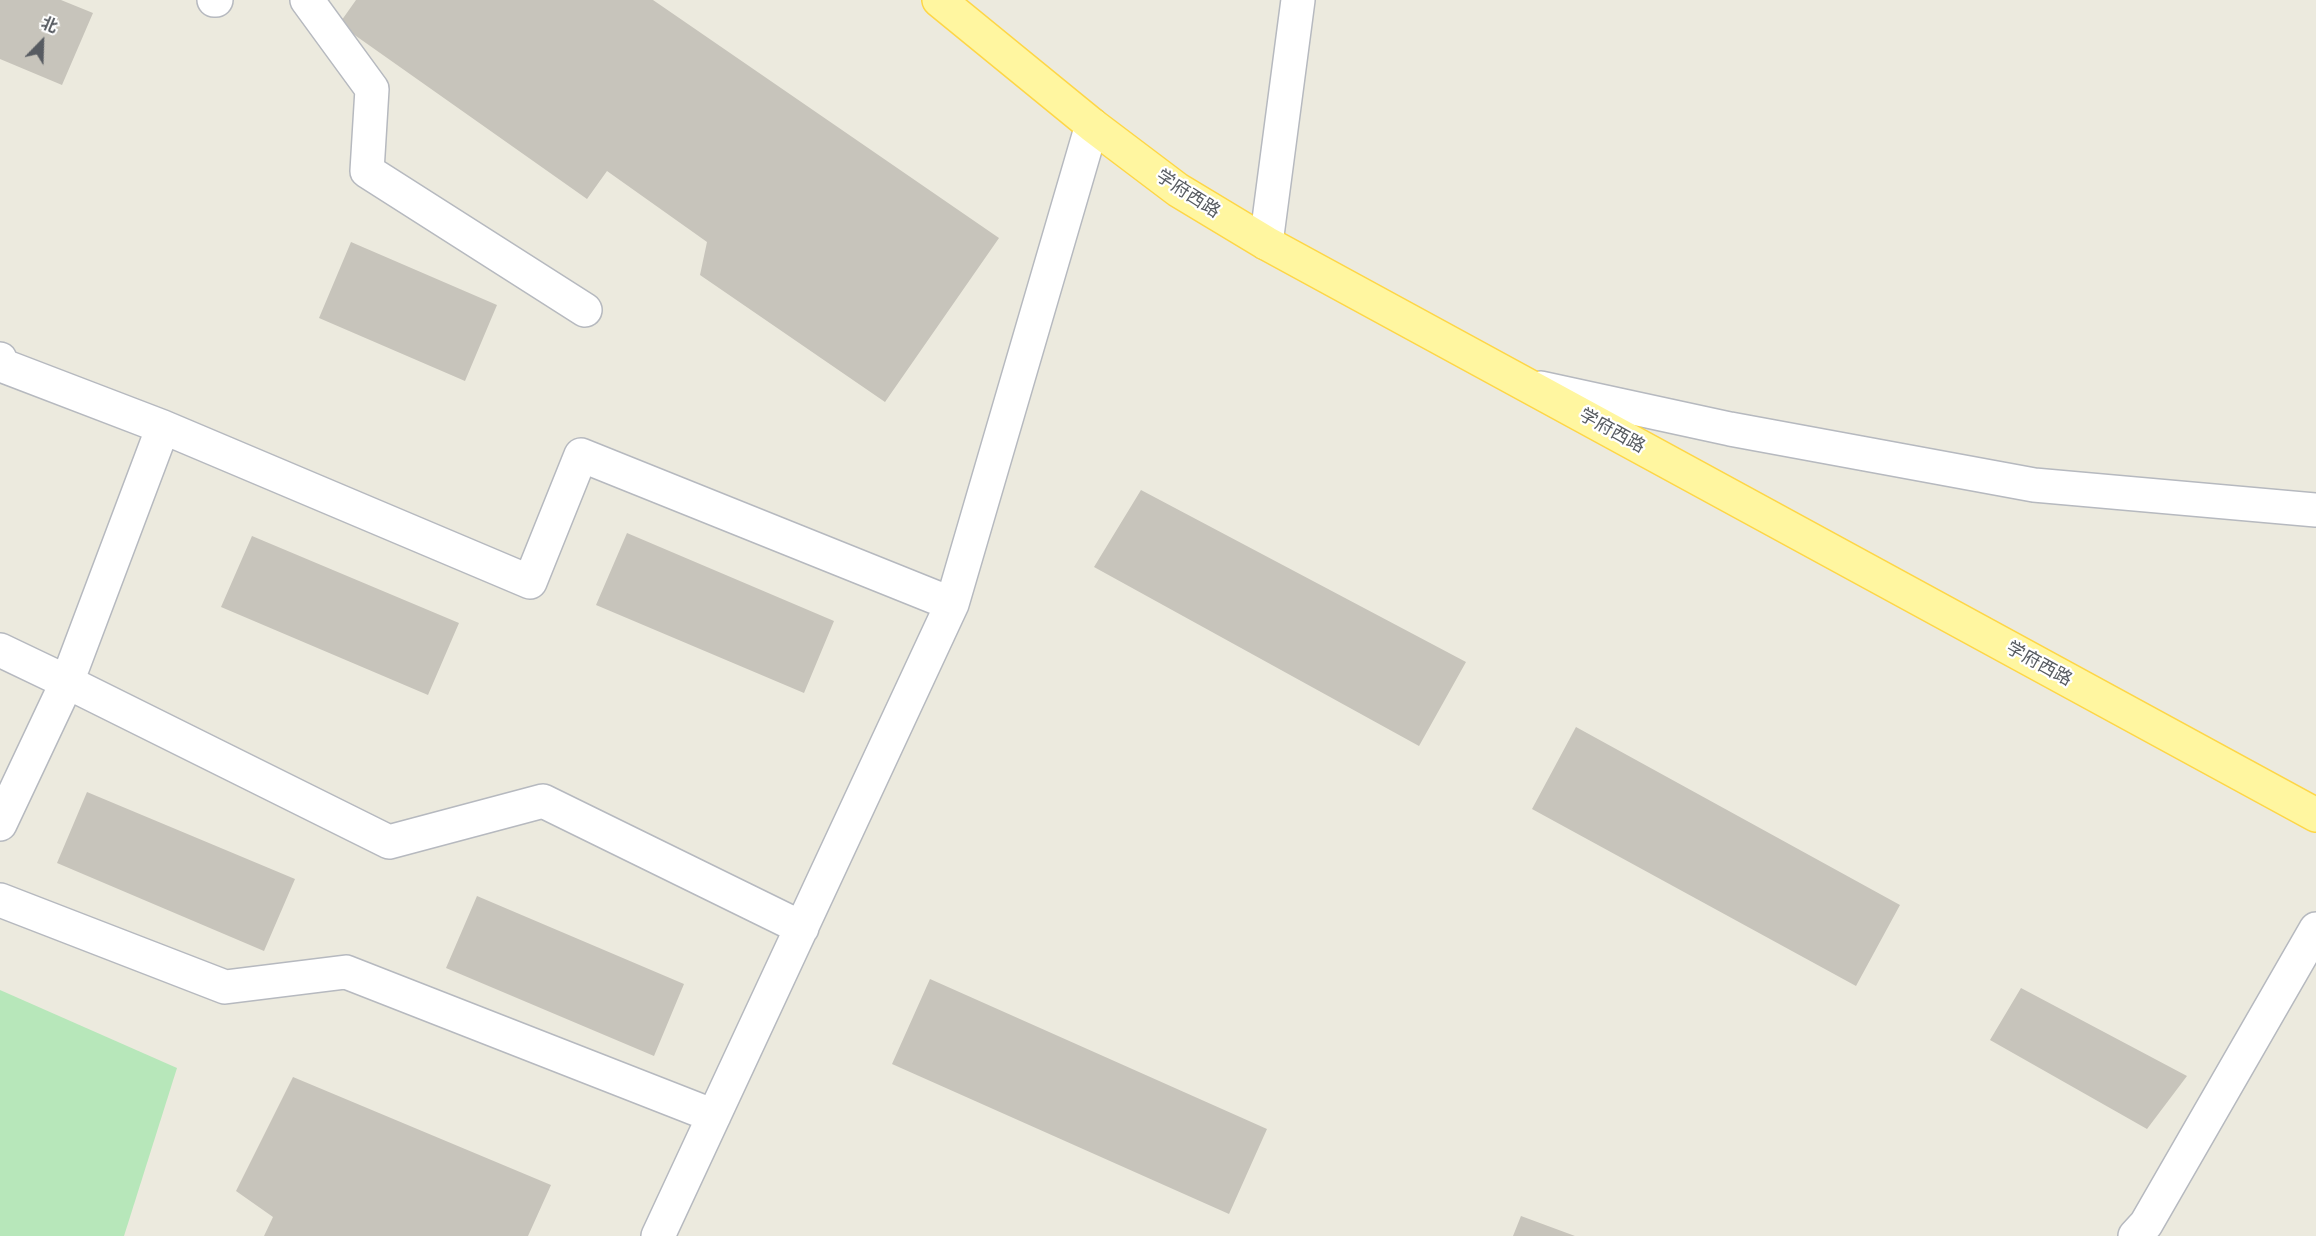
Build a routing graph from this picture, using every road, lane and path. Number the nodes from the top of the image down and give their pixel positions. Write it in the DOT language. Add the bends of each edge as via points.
graph roads {
  1 [pos="307,0"];
  2 [pos="939,0"];
  3 [pos="1298,0"];
  4 [pos="1092,125"];
  5 [pos="1266,243"];
  6 [pos="585,310"];
  7 [pos="0,359"];
  8 [pos="1528,385"];
  9 [pos="163,427"];
  10 [pos="2316,510"];
  11 [pos="952,604"];
  12 [pos="0,650"];
  13 [pos="67,682"];
  14 [pos="2316,815"];
  15 [pos="0,824"];
  16 [pos="0,900"];
  17 [pos="802,928"];
  18 [pos="2316,929"];
  19 [pos="714,1116"];
  20 [pos="658,1236"];
  21 [pos="2135,1236"];
  1 -- 6 [label="street" via="372,89 367,171"];
  2 -- 4 [label="main road, 学府西路"];
  3 -- 5 [label="street"];
  4 -- 5 [label="main road, 学府西路" via="1178,190"];
  4 -- 11 [label="street"];
  5 -- 8 [label="main road, 学府西路"];
  7 -- 9 [label="street" via="1,365"];
  8 -- 10 [label="street" via="1730,429 2034,485"];
  8 -- 14 [label="main road, 学府西路"];
  9 -- 11 [label="street" via="530,582 581,454"];
  9 -- 13 [label="street"];
  11 -- 17 [label="street"];
  12 -- 13 [label="street"];
  13 -- 15 [label="street"];
  13 -- 17 [label="street" via="389,842 543,801"];
  16 -- 19 [label="street" via="225,987 346,972"];
  17 -- 19 [label="street"];
  18 -- 21 [label="street" via="2146,1224"];
  19 -- 20 [label="street"];
}
